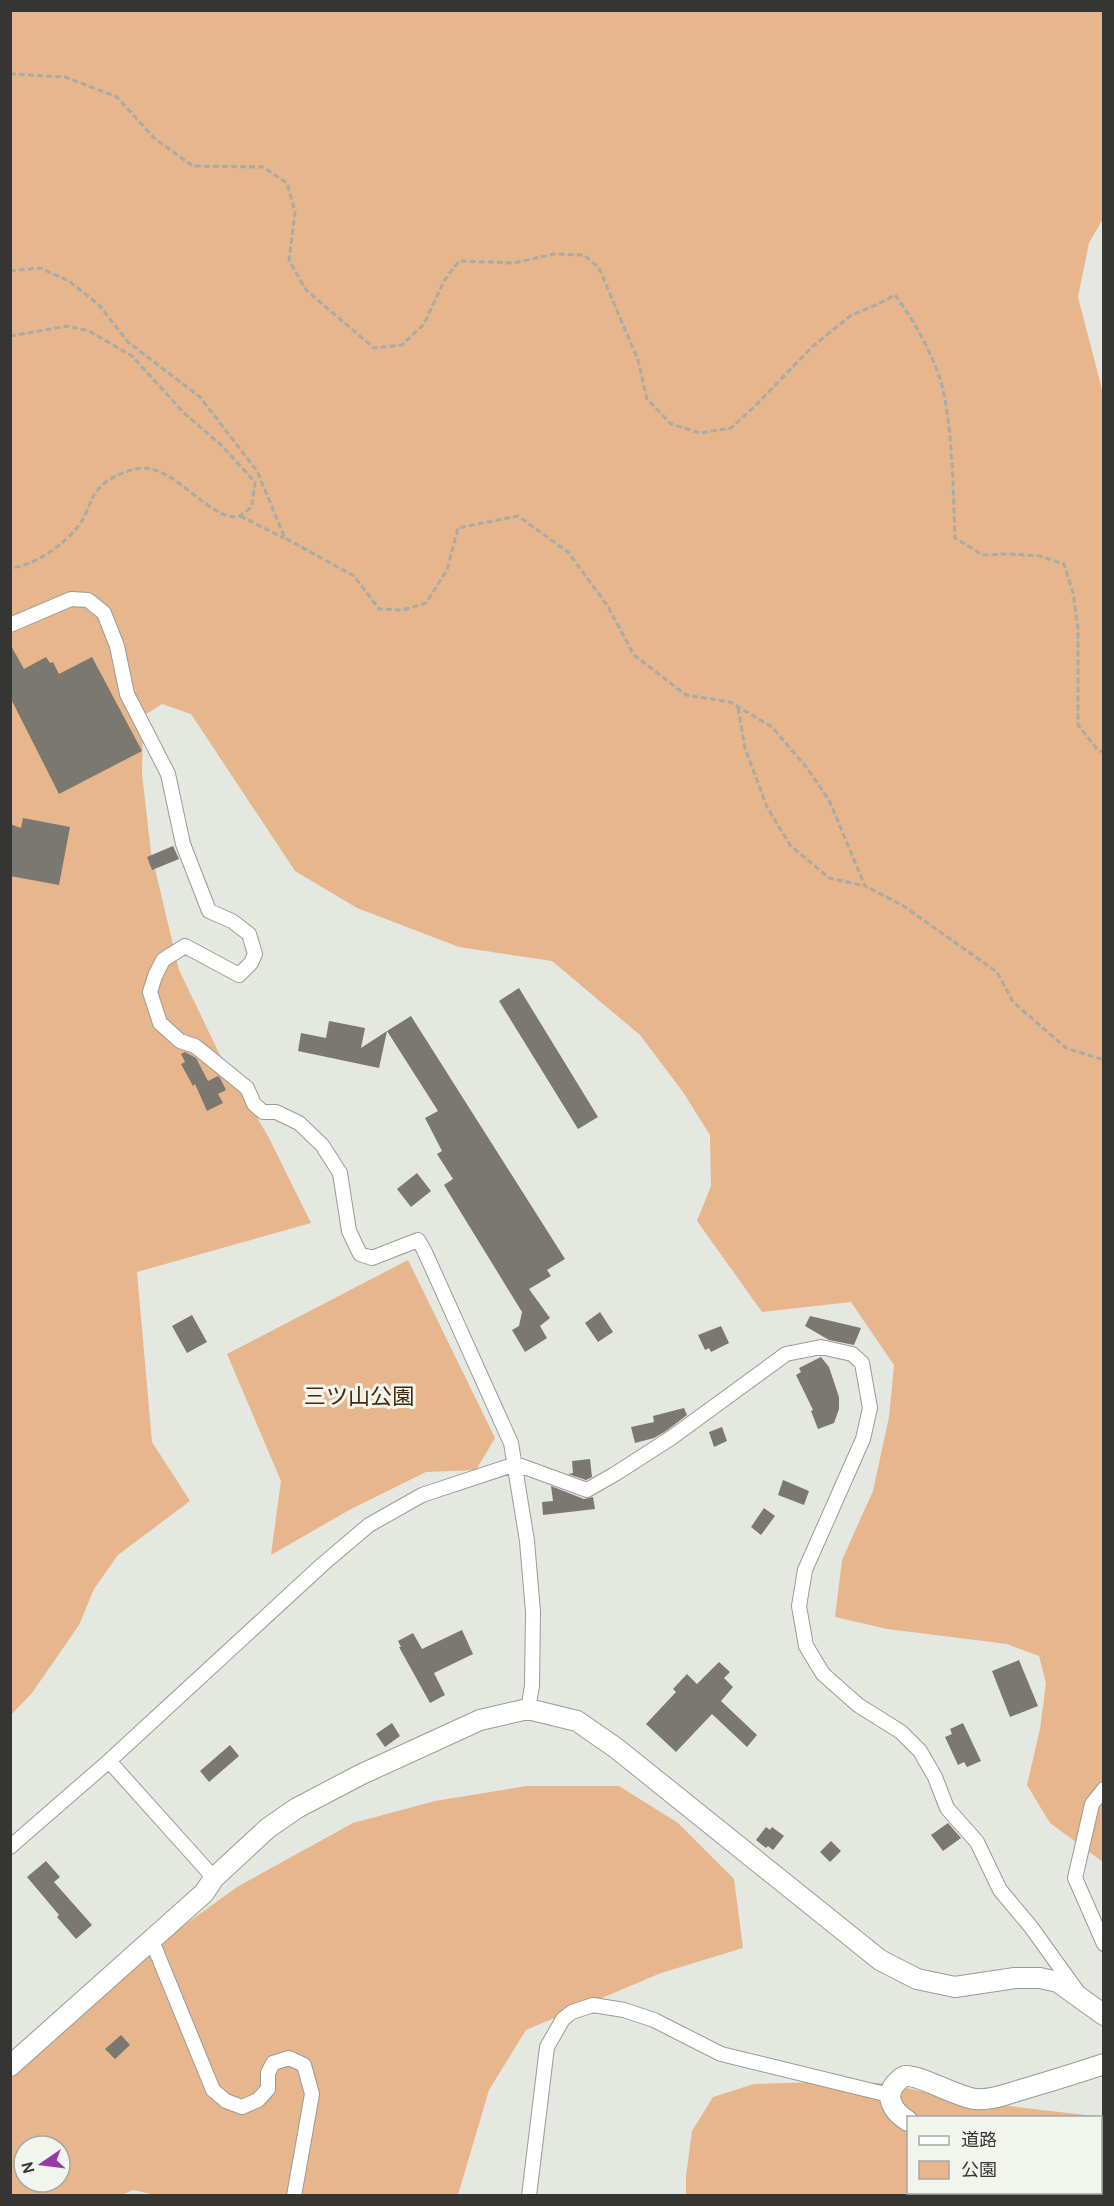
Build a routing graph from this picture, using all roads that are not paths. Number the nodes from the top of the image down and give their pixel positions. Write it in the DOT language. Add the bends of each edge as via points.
graph roads {
  1 [pos="10,626"];
  2 [pos="516,1464"];
  3 [pos="528,1710"];
  4 [pos="109,1761"];
  5 [pos="1104,1789"];
  6 [pos="10,1847"];
  7 [pos="214,1878"];
  8 [pos="152,1941"];
  9 [pos="1104,1944"];
  10 [pos="1084,2000"];
  11 [pos="1104,2015"];
  12 [pos="1104,2064"];
  13 [pos="10,2066"];
  14 [pos="889,2094"];
  15 [pos="907,2120"];
  16 [pos="294,2196"];
  17 [pos="529,2196"];
  1 -- 2 [label="street" via="70,599 88,600 104,613 117,646 127,694 168,774 183,844 209,910 249,934 255,954 239,975 185,946 164,960 150,992 160,1023 247,1088 254,1104 263,1112 276,1112 299,1124 322,1145 340,1173 350,1231 360,1254 372,1258 418,1240 503,1423"];
  2 -- 3 [label="street" via="533,1612"];
  2 -- 4 [label="street" via="422,1495 369,1525"];
  2 -- 10 [label="street" via="587,1490 671,1438 786,1354 821,1347 852,1354 862,1363 870,1408 863,1439 805,1570 800,1606 806,1646 823,1674 858,1705 901,1732 920,1751 947,1808 977,1842 1000,1890"];
  3 -- 7 [label="street" via="480,1720 297,1808 268,1827"];
  3 -- 10 [label="street" via="577,1721 616,1748 880,1960 917,1979 955,1988 1040,1978 1058,1982"];
  4 -- 6 [label="street"];
  4 -- 7 [label="street"];
  5 -- 9 [label="street" via="1092,1804 1075,1878"];
  7 -- 8 [label="street" via="204,1893"];
  8 -- 13 [label="street"];
  8 -- 16 [label="street" via="213,2090 226,2101 242,2107 258,2100 268,2089 267,2073 273,2063 289,2058 304,2065 312,2094"];
  10 -- 11 [label="street"];
  12 -- 14 [label="street" via="994,2098 954,2094 913,2076 903,2077"];
  14 -- 15 [label="street" via="892,2106"];
  14 -- 17 [label="street" via="721,2054 654,2020 593,2005 563,2019 547,2047"];
}
